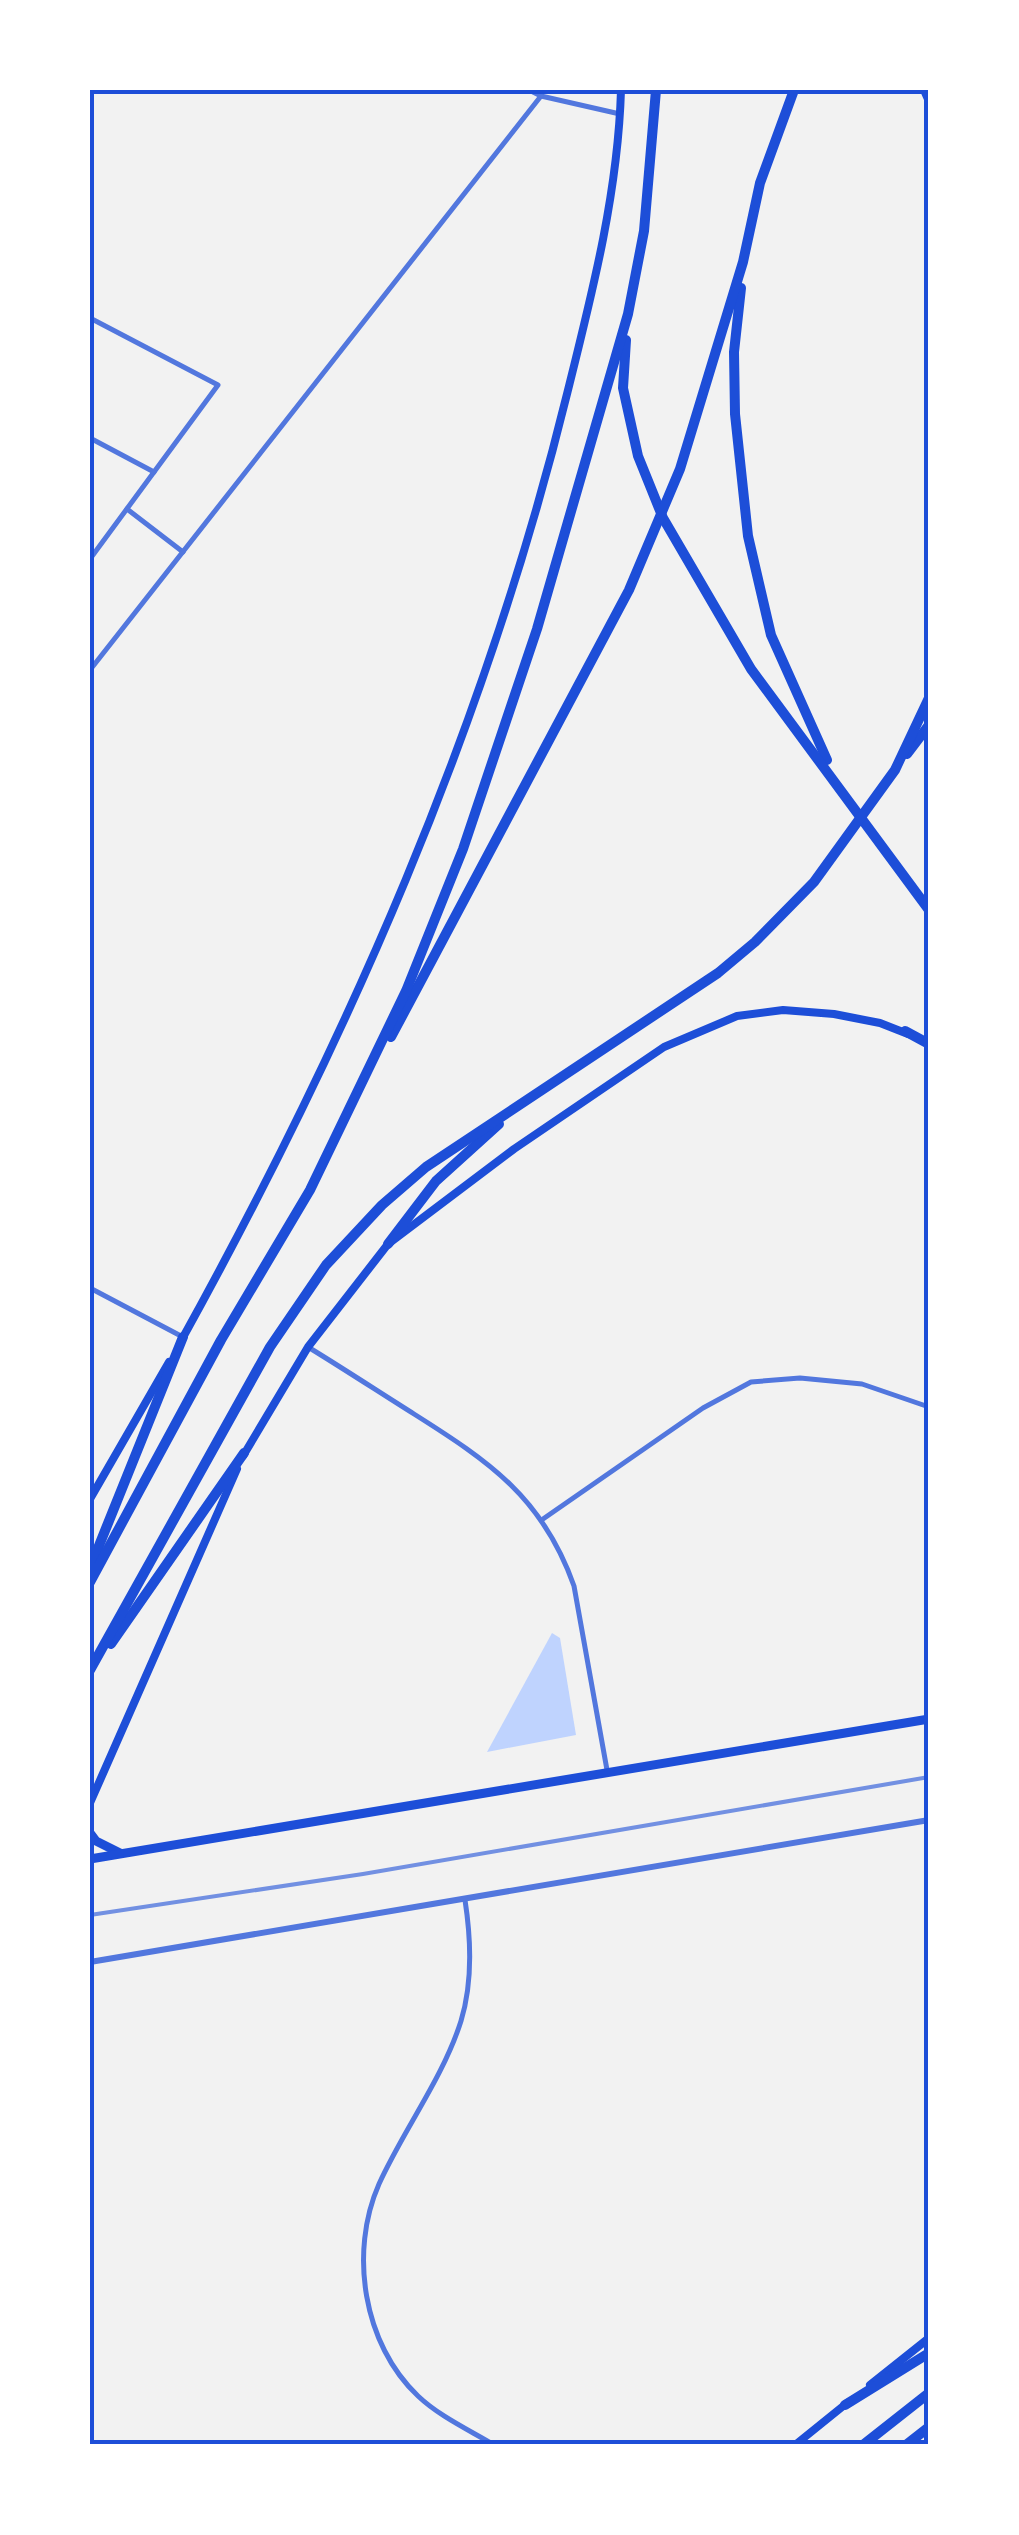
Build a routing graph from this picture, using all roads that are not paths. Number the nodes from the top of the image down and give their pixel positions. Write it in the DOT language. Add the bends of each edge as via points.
graph roads {
  1 [pos="529,90"];
  2 [pos="620,90"];
  3 [pos="656,90"];
  4 [pos="794,90"];
  5 [pos="925,90"];
  6 [pos="541,96"];
  7 [pos="929,99"];
  8 [pos="620,114"];
  9 [pos="743,262"];
  10 [pos="628,314"];
  11 [pos="90,318"];
  12 [pos="90,438"];
  13 [pos="154,472"];
  14 [pos="127,509"];
  15 [pos="182,552"];
  16 [pos="90,558"];
  17 [pos="90,670"];
  18 [pos="929,698"];
  19 [pos="929,725"];
  20 [pos="895,770"];
  21 [pos="848,796"];
  22 [pos="929,910"];
  23 [pos="905,1031"];
  24 [pos="929,1045"];
  25 [pos="522,1102"];
  26 [pos="310,1190"];
  27 [pos="388,1244"];
  28 [pos="90,1288"];
  29 [pos="183,1338"];
  30 [pos="308,1347"];
  31 [pos="929,1407"];
  32 [pos="244,1453"];
  33 [pos="90,1499"];
  34 [pos="542,1519"];
  35 [pos="90,1568"];
  36 [pos="90,1582"];
  37 [pos="90,1672"];
  38 [pos="929,1719"];
  39 [pos="607,1773"];
  40 [pos="90,1803"];
  41 [pos="929,1820"];
  42 [pos="90,1833"];
  43 [pos="122,1854"];
  44 [pos="90,1859"];
  45 [pos="465,1900"];
  46 [pos="90,1962"];
  47 [pos="929,2338"];
  48 [pos="929,2352"];
  49 [pos="929,2393"];
  50 [pos="844,2405"];
  51 [pos="929,2427"];
  52 [pos="494,2445"];
  53 [pos="795,2445"];
  54 [pos="863,2445"];
  55 [pos="906,2445"];
  1 -- 6 [label="street"];
  2 -- 8 [label="main road"];
  3 -- 10 [label="highway" via="644,231"];
  4 -- 9 [label="highway" via="760,183"];
  5 -- 7 [label="highway"];
  6 -- 8 [label="street"];
  6 -- 15 [label="street"];
  8 -- 29 [label="main road" via="615,173 576,362 544,492 478,699 414,865 322,1072"];
  9 -- 21 [label="highway" via="735,414 748,536 771,635"];
  9 -- 26 [label="highway" via="680,469 629,590"];
  10 -- 21 [label="highway" via="622,388 646,480 751,669"];
  10 -- 26 [label="highway" via="537,629 462,849 406,991"];
  11 -- 13 [label="street" via="218,385"];
  12 -- 13 [label="street"];
  13 -- 14 [label="street"];
  14 -- 15 [label="street"];
  14 -- 16 [label="street"];
  15 -- 17 [label="street"];
  18 -- 20 [label="highway"];
  19 -- 20 [label="highway"];
  20 -- 25 [label="highway" via="814,882 768,930 718,974"];
  21 -- 22 [label="highway"];
  23 -- 24 [label="highway"];
  23 -- 27 [label="main road" via="834,1014 783,1010 737,1016 664,1047"];
  25 -- 27 [label="highway" via="436,1181"];
  25 -- 37 [label="highway" via="426,1166 326,1265 270,1347"];
  26 -- 36 [label="highway"];
  27 -- 30 [label="main road"];
  28 -- 29 [label="street"];
  29 -- 33 [label="main road"];
  29 -- 35 [label="highway"];
  30 -- 32 [label="main road"];
  30 -- 34 [label="street" via="489,1462"];
  31 -- 34 [label="street" via="862,1384 751,1382"];
  32 -- 37 [label="highway"];
  32 -- 40 [label="main road"];
  34 -- 39 [label="street" via="574,1586"];
  38 -- 39 [label="main road"];
  39 -- 43 [label="main road"];
  41 -- 45 [label="street"];
  42 -- 43 [label="main road"];
  43 -- 44 [label="main road"];
  45 -- 46 [label="street"];
  45 -- 52 [label="street" via="470,1939 462,2018 373,2198 365,2281 380,2340 409,2387"];
  47 -- 50 [label="main road"];
  48 -- 50 [label="highway"];
  49 -- 54 [label="highway"];
  50 -- 53 [label="main road"];
  51 -- 55 [label="highway"];
}
